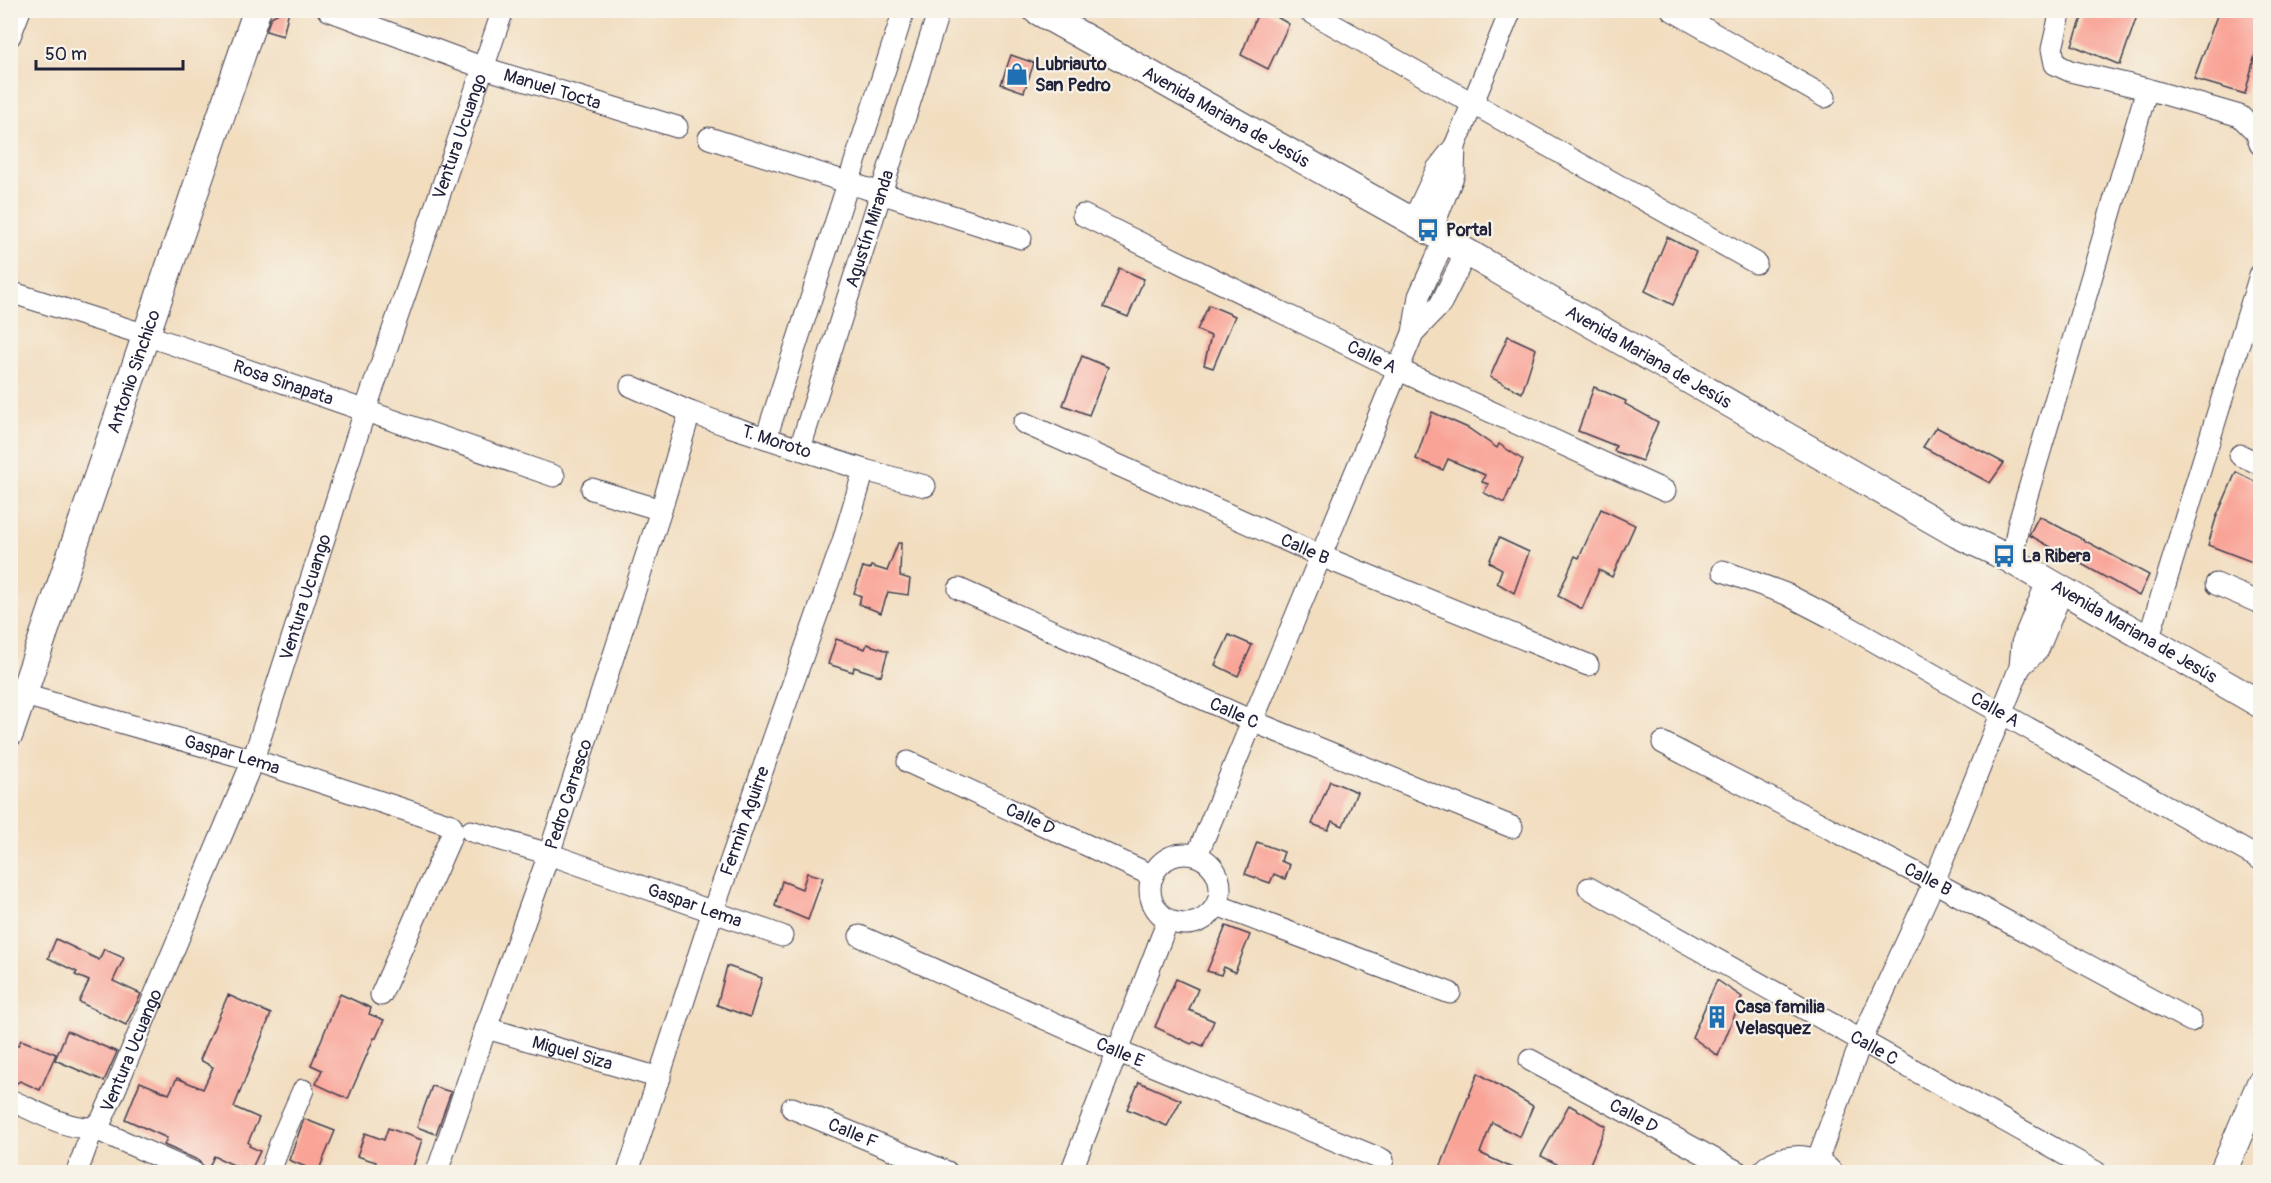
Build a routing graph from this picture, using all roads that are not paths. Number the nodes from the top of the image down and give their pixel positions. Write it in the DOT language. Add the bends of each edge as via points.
graph roads {
  1 [pos="20,10"];
  2 [pos="257,10"];
  3 [pos="328,10"];
  4 [pos="502,10"];
  5 [pos="904,10"];
  6 [pos="939,10"];
  7 [pos="1036,10"];
  8 [pos="1307,10"];
  9 [pos="1510,10"];
  10 [pos="1672,10"];
  11 [pos="2061,10"];
  12 [pos="10,36"];
  13 [pos="484,68"];
  14 [pos="2147,89"];
  15 [pos="1825,97"];
  16 [pos="1473,104"];
  17 [pos="677,126"];
  18 [pos="710,138"];
  19 [pos="2260,144"];
  20 [pos="847,183"];
  21 [pos="880,194"];
  22 [pos="1083,215"];
  23 [pos="1438,237"];
  24 [pos="1021,238"];
  25 [pos="1756,263"];
  26 [pos="2260,275"];
  27 [pos="10,292"];
  28 [pos="146,335"];
  29 [pos="1397,369"];
  30 [pos="632,386"];
  31 [pos="365,411"];
  32 [pos="690,412"];
  33 [pos="1024,423"];
  34 [pos="766,438"];
  35 [pos="800,448"];
  36 [pos="2240,455"];
  37 [pos="2260,464"];
  38 [pos="864,470"];
  39 [pos="554,476"];
  40 [pos="924,486"];
  41 [pos="592,489"];
  42 [pos="1665,491"];
  43 [pos="661,510"];
  44 [pos="1321,556"];
  45 [pos="2012,561"];
  46 [pos="1723,571"];
  47 [pos="2216,584"];
  48 [pos="2054,586"];
  49 [pos="959,589"];
  50 [pos="2260,603"];
  51 [pos="2148,640"];
  52 [pos="1588,665"];
  53 [pos="17,693"];
  54 [pos="2260,704"];
  55 [pos="2001,712"];
  56 [pos="1252,721"];
  57 [pos="10,733"];
  58 [pos="1663,743"];
  59 [pos="253,760"];
  60 [pos="908,762"];
  61 [pos="1512,828"];
  62 [pos="471,831"];
  63 [pos="549,854"];
  64 [pos="1197,855"];
  65 [pos="2260,859"];
  66 [pos="1153,876"];
  67 [pos="1934,882"];
  68 [pos="1588,888"];
  69 [pos="1217,905"];
  70 [pos="713,911"];
  71 [pos="1168,920"];
  72 [pos="782,936"];
  73 [pos="860,936"];
  74 [pos="1450,993"];
  75 [pos="381,995"];
  76 [pos="2191,1021"];
  77 [pos="486,1028"];
  78 [pos="1862,1039"];
  79 [pos="1119,1052"];
  80 [pos="1530,1060"];
  81 [pos="660,1078"];
  82 [pos="2260,1084"];
  83 [pos="303,1090"];
  84 [pos="10,1100"];
  85 [pos="792,1108"];
  86 [pos="93,1128"];
  87 [pos="1383,1160"];
  88 [pos="1824,1167"];
  89 [pos="77,1173"];
  90 [pos="193,1173"];
  91 [pos="270,1173"];
  92 [pos="437,1173"];
  93 [pos="628,1173"];
  94 [pos="947,1173"];
  95 [pos="1071,1173"];
  96 [pos="1738,1173"];
  97 [pos="1761,1173"];
  98 [pos="2096,1173"];
  99 [pos="2223,1173"];
  1 -- 12 [label="street"];
  2 -- 28 [label="street, Antonio Sinchico"];
  3 -- 13 [label="street, Manuel Tocta"];
  4 -- 13 [label="street, Ventura Ucuango"];
  5 -- 20 [label="street, Agustín Miranda"];
  6 -- 21 [label="street, Agustín Miranda"];
  7 -- 23 [label="street, Avenida Mariana de Jesús"];
  8 -- 16 [label="street"];
  9 -- 16 [label="street"];
  10 -- 15 [label="street"];
  11 -- 14 [label="street" via="2052,49 2055,64"];
  13 -- 17 [label="street, Manuel Tocta"];
  13 -- 31 [label="street, Ventura Ucuango"];
  14 -- 19 [label="street" via="2240,116 2256,132"];
  14 -- 45 [label="street" via="2018,526"];
  16 -- 23 [label="street" via="1445,172"];
  16 -- 25 [label="street"];
  18 -- 20 [label="street"];
  20 -- 21 [label="street"];
  20 -- 34 [label="street, Agustín Miranda"];
  21 -- 24 [label="street"];
  21 -- 35 [label="street, Agustín Miranda"];
  22 -- 29 [label="street, Calle A"];
  23 -- 29 [label="street" via="1419,296 1413,333"];
  23 -- 45 [label="street, Avenida Mariana de Jesús" via="1957,534"];
  26 -- 51 [label="street"];
  27 -- 28 [label="street, Rosa Sinapata"];
  28 -- 31 [label="street, Rosa Sinapata"];
  28 -- 53 [label="street, Antonio Sinchico"];
  29 -- 42 [label="street, Calle A"];
  29 -- 44 [label="street"];
  30 -- 32 [label="street, T. Moroto"];
  31 -- 39 [label="street, Rosa Sinapata"];
  31 -- 59 [label="street, Ventura Ucuango"];
  32 -- 34 [label="street, T. Moroto"];
  32 -- 43 [label="street, Pedro Carrasco"];
  33 -- 44 [label="street, Calle B"];
  34 -- 35 [label="street, T. Moroto"];
  35 -- 38 [label="street, T. Moroto"];
  36 -- 37 [label="street"];
  38 -- 40 [label="street, T. Moroto"];
  38 -- 70 [label="street, Fermìn Aguirre" via="843,541"];
  41 -- 43 [label="street"];
  43 -- 63 [label="street, Pedro Carrasco"];
  44 -- 52 [label="street, Calle B"];
  44 -- 56 [label="street"];
  45 -- 48 [label="street, Avenida Mariana de Jesús"];
  46 -- 55 [label="street, Calle A" via="1786,594"];
  47 -- 50 [label="street"];
  48 -- 51 [label="street, Avenida Mariana de Jesús"];
  48 -- 55 [label="street" via="2022,643 2020,667"];
  49 -- 56 [label="street, Calle C"];
  51 -- 54 [label="street, Avenida Mariana de Jesús"];
  53 -- 57 [label="street, Antonio Sinchico"];
  53 -- 59 [label="street, Gaspar Lema"];
  55 -- 65 [label="street, Calle A"];
  55 -- 67 [label="street"];
  56 -- 61 [label="street, Calle C"];
  56 -- 64 [label="street"];
  58 -- 67 [label="street, Calle B"];
  59 -- 75 [label="street, Gaspar Lema" via="451,825 449,841"];
  59 -- 86 [label="street, Ventura Ucuango" via="112,1097"];
  60 -- 66 [label="street, Calle D"];
  62 -- 63 [label="street, Gaspar Lema"];
  63 -- 70 [label="street, Gaspar Lema"];
  63 -- 77 [label="street, Pedro Carrasco"];
  64 -- 66 [label="street" via="1175,855 1158,867"];
  64 -- 69 [label="street" via="1210,863 1218,875 1221,890"];
  66 -- 71 [label="street" via="1150,886 1154,906"];
  67 -- 76 [label="street, Calle B"];
  67 -- 78 [label="street"];
  68 -- 78 [label="street, Calle C"];
  69 -- 71 [label="street" via="1201,921 1179,924"];
  69 -- 74 [label="street"];
  70 -- 72 [label="street, Gaspar Lema"];
  70 -- 81 [label="street, Fermìn Aguirre"];
  71 -- 79 [label="street"];
  73 -- 79 [label="street, Calle E"];
  77 -- 81 [label="street, Miguel Siza"];
  77 -- 92 [label="street, Pedro Carrasco"];
  78 -- 88 [label="street"];
  78 -- 98 [label="street, Calle C"];
  79 -- 87 [label="street, Calle E"];
  79 -- 95 [label="street"];
  80 -- 96 [label="street, Calle D"];
  81 -- 93 [label="street, Fermìn Aguirre"];
  82 -- 99 [label="street"];
  83 -- 91 [label="street"];
  84 -- 86 [label="street" via="65,1123"];
  85 -- 94 [label="street, Calle F"];
  86 -- 89 [label="street, Ventura Ucuango"];
  86 -- 90 [label="street"];
  88 -- 97 [label="street" via="1803,1156 1788,1157 1775,1161"];
}
